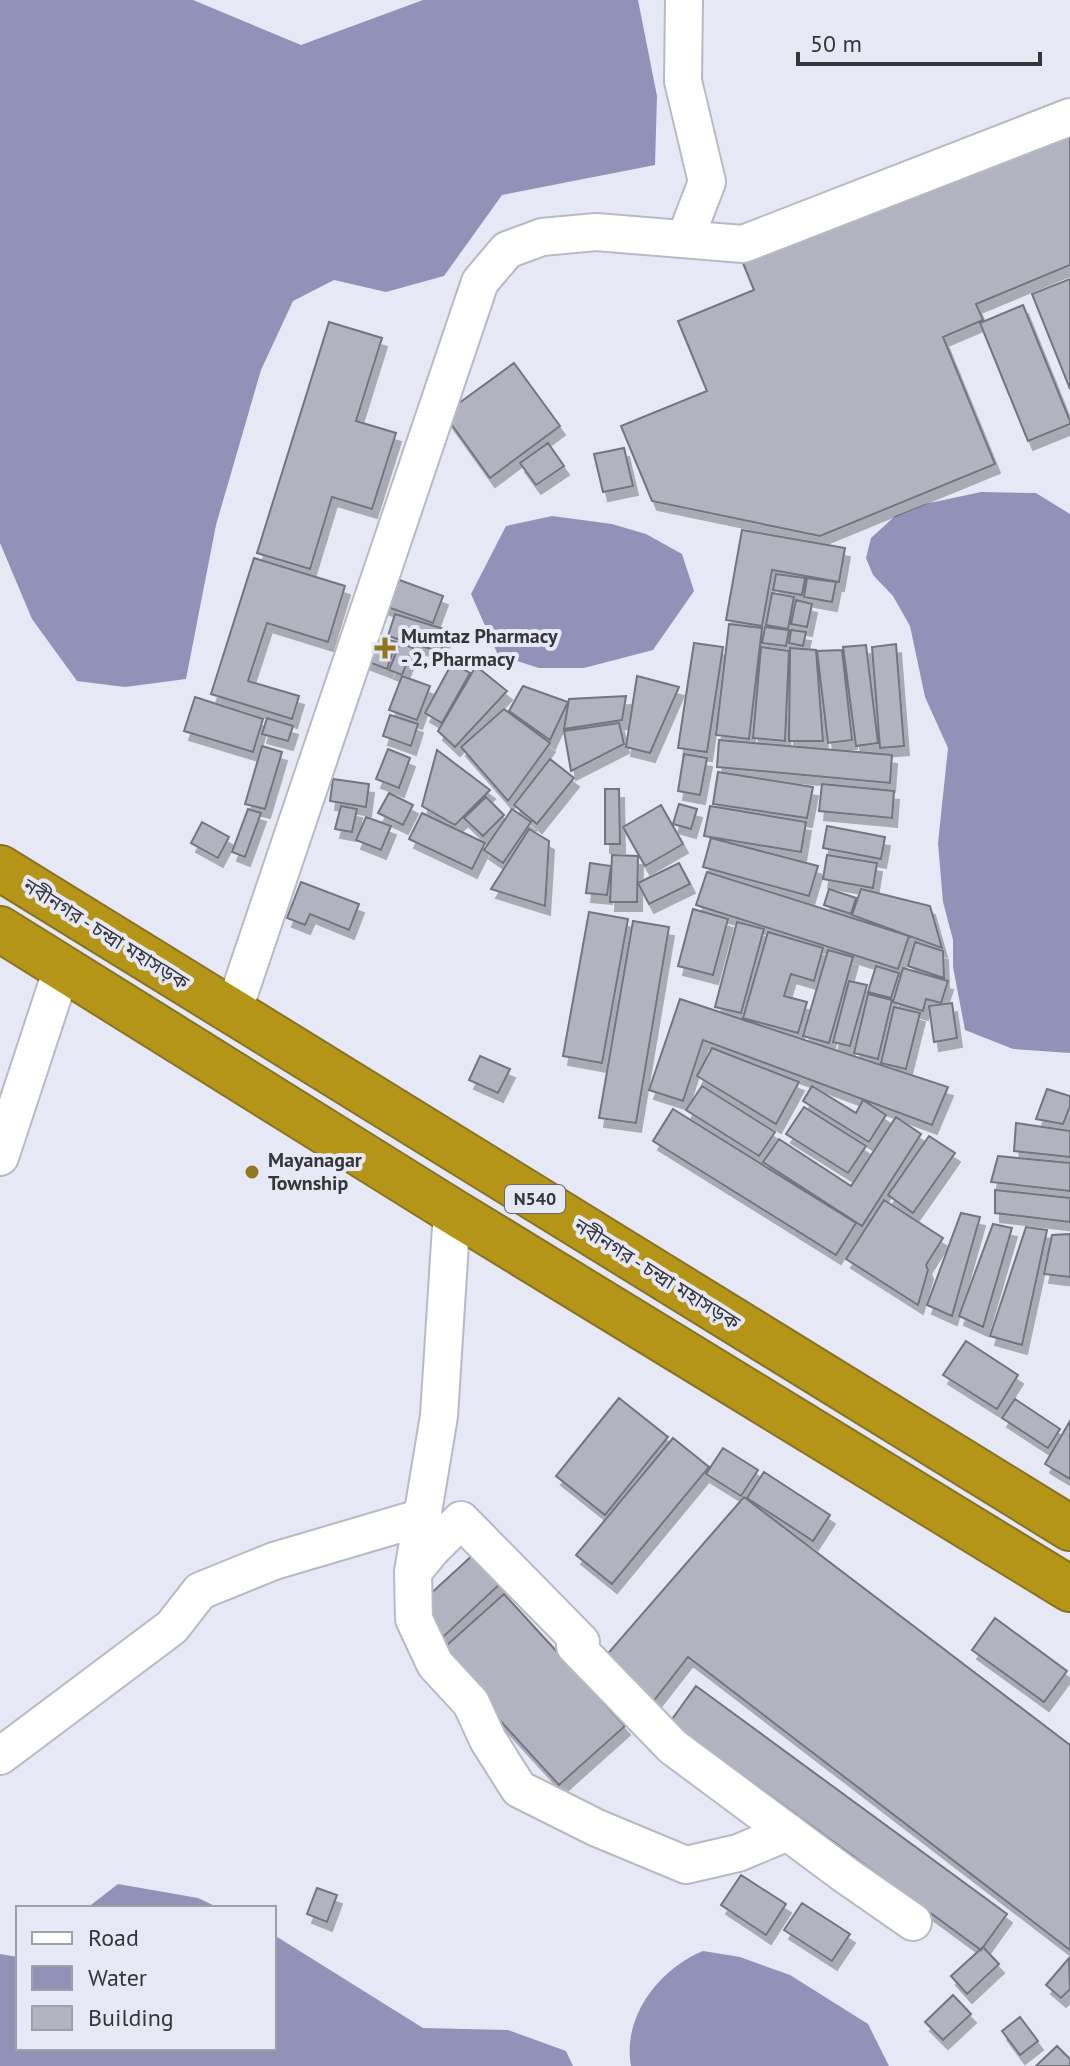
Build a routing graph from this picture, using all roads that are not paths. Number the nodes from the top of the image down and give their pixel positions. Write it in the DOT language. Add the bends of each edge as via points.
graph roads {
  1 [pos="684,0"];
  2 [pos="1070,117"];
  3 [pos="685,239"];
  4 [pos="0,868"];
  5 [pos="0,929"];
  6 [pos="62,969"];
  7 [pos="233,1012"];
  8 [pos="0,1157"];
  9 [pos="452,1211"];
  10 [pos="423,1517"];
  11 [pos="1070,1528"];
  12 [pos="413,1572"];
  13 [pos="1070,1589"];
  14 [pos="0,1756"];
  15 [pos="788,1832"];
  16 [pos="913,1922"];
  1 -- 3 [label="street" via="683,81 707,182"];
  2 -- 3 [label="street" via="743,244"];
  3 -- 7 [label="street" via="596,232 542,237 507,250 480,282"];
  4 -- 7 [label="highway, নবীনগর - চন্দ্রা মহাসড়ক / N540"];
  5 -- 6 [label="highway, N540"];
  6 -- 8 [label="street"];
  6 -- 9 [label="highway, N540"];
  7 -- 11 [label="highway, নবীনগর - চন্দ্রা মহাসড়ক / N540"];
  9 -- 10 [label="street" via="439,1416"];
  9 -- 13 [label="highway, N540"];
  10 -- 12 [label="street"];
  10 -- 14 [label="street" via="274,1561 200,1591 172,1627"];
  12 -- 15 [label="street" via="461,1520 581,1642 575,1646 673,1747"];
  12 -- 15 [label="street" via="414,1619 435,1664 471,1703 519,1789 686,1865 738,1853"];
  15 -- 16 [label="street"];
}
